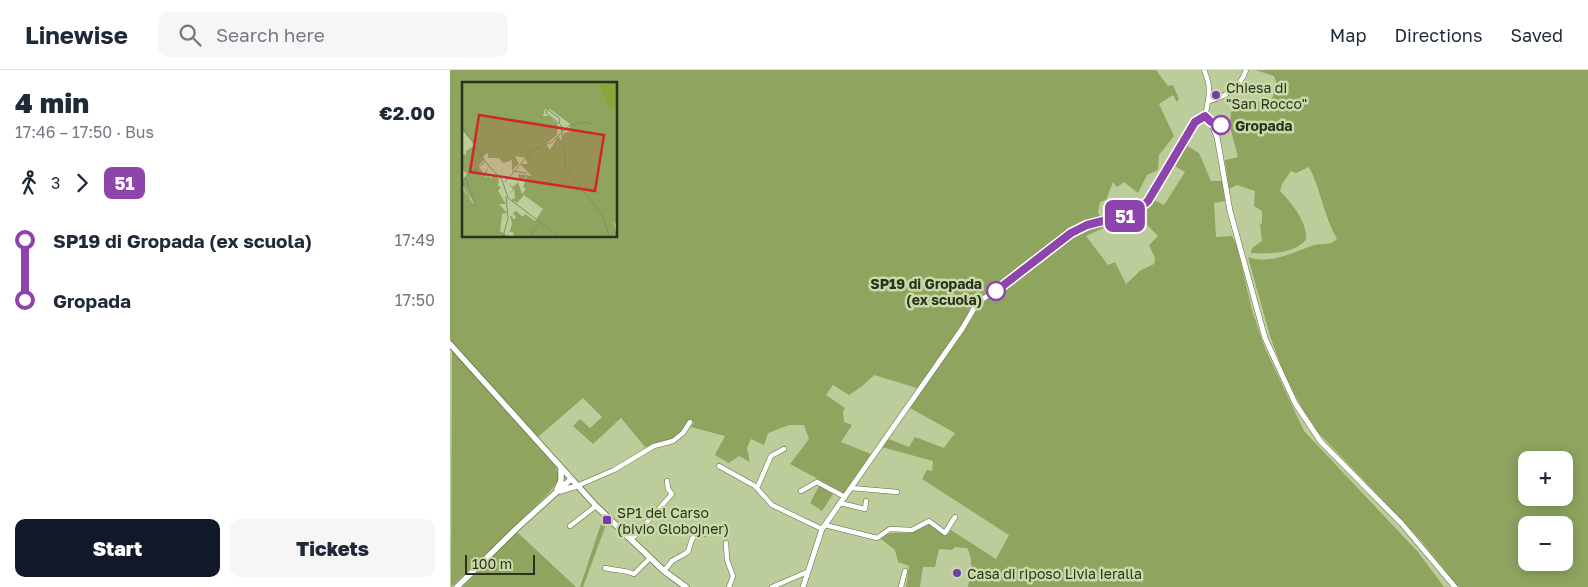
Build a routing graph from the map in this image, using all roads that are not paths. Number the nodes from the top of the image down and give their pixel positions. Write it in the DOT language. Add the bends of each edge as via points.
graph roads {
  1 [pos="1204,70"];
  2 [pos="1246,70"];
  3 [pos="1209,102"];
  4 [pos="1205,116"];
  5 [pos="451,346"];
  6 [pos="690,422"];
  7 [pos="784,449"];
  8 [pos="719,466"];
  9 [pos="561,468"];
  10 [pos="571,479"];
  11 [pos="668,482"];
  12 [pos="577,486"];
  13 [pos="757,488"];
  14 [pos="851,488"];
  15 [pos="801,491"];
  16 [pos="896,492"];
  17 [pos="555,493"];
  18 [pos="845,497"];
  19 [pos="866,501"];
  20 [pos="840,503"];
  21 [pos="596,506"];
  22 [pos="955,518"];
  23 [pos="570,526"];
  24 [pos="824,527"];
  25 [pos="705,534"];
  26 [pos="631,540"];
  27 [pos="726,543"];
  28 [pos="650,558"];
  29 [pos="605,568"];
  30 [pos="664,571"];
  31 [pos="905,571"];
  32 [pos="807,572"];
  33 [pos="458,587"];
  34 [pos="686,587"];
  35 [pos="730,587"];
  36 [pos="772,587"];
  37 [pos="803,587"];
  38 [pos="901,587"];
  39 [pos="1454,587"];
  1 -- 3 [label="street" via="1210,90"];
  2 -- 3 [label="street" via="1240,84"];
  3 -- 4 [label="street"];
  4 -- 14 [label="street" via="1190,128 1152,195 1139,211 1079,228 978,302"];
  4 -- 39 [label="street" via="1217,137 1230,211 1265,338 1292,397 1321,442 1402,524"];
  5 -- 9 [label="main road"];
  6 -- 12 [label="street" via="673,441 654,446 614,470"];
  7 -- 13 [label="street" via="772,456"];
  8 -- 13 [label="street"];
  9 -- 10 [label="main road"];
  9 -- 17 [label="main road" via="561,481"];
  10 -- 12 [label="main road"];
  10 -- 17 [label="main road"];
  11 -- 26 [label="street" via="672,494"];
  12 -- 17 [label="main road"];
  12 -- 21 [label="main road"];
  13 -- 24 [label="street" via="772,505"];
  14 -- 16 [label="street"];
  14 -- 18 [label="street"];
  15 -- 18 [label="street" via="817,482"];
  17 -- 33 [label="main road"];
  18 -- 20 [label="street"];
  19 -- 20 [label="street" via="865,509"];
  20 -- 24 [label="street"];
  21 -- 23 [label="street"];
  21 -- 26 [label="main road"];
  22 -- 24 [label="street" via="945,533 929,521 912,530 890,529 877,538"];
  24 -- 32 [label="street"];
  25 -- 30 [label="street" via="698,532 688,552 672,561"];
  26 -- 28 [label="main road"];
  27 -- 35 [label="street" via="727,560 733,576"];
  28 -- 29 [label="street" via="634,574 623,569"];
  28 -- 30 [label="main road"];
  30 -- 34 [label="main road"];
  31 -- 38 [label="street"];
  32 -- 36 [label="street"];
  32 -- 37 [label="street"];
}
